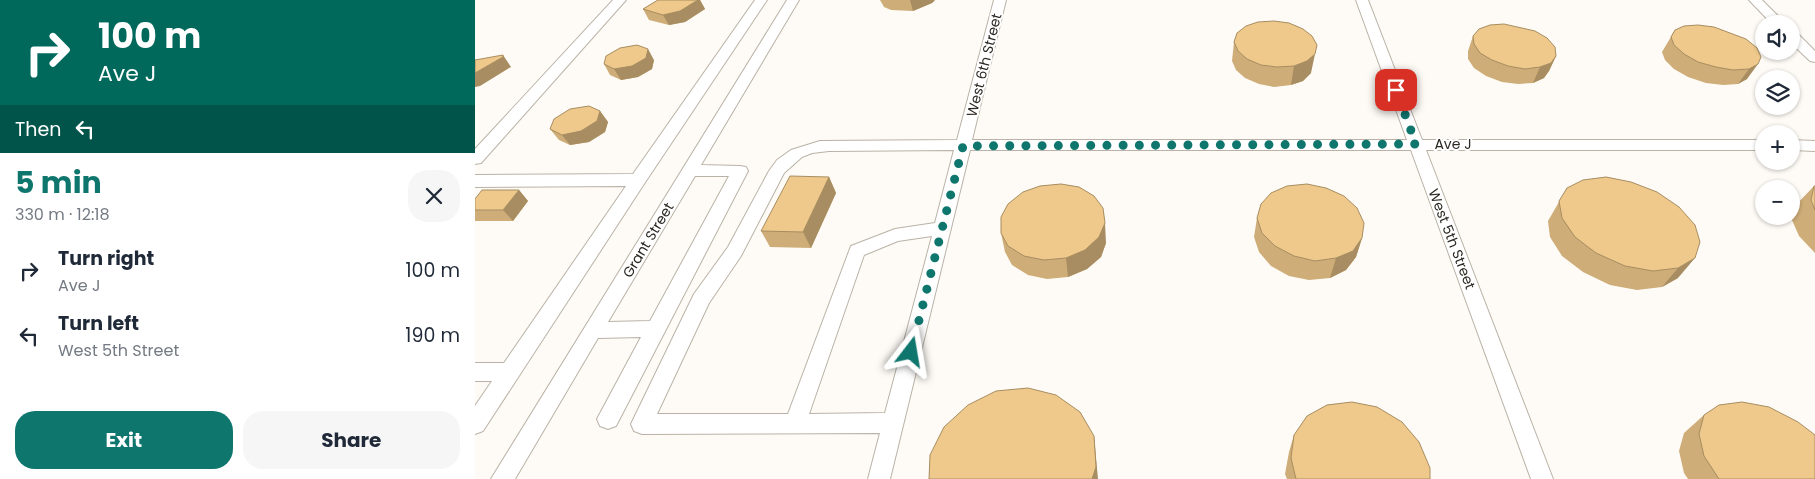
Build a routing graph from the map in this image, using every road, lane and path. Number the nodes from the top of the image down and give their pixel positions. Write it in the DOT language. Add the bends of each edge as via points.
graph roads {
  1 [pos="620,0"];
  2 [pos="761,0"];
  3 [pos="793,0"];
  4 [pos="1000,0"];
  5 [pos="1362,0"];
  6 [pos="1755,0"];
  7 [pos="1771,15"];
  8 [pos="1800,44"];
  9 [pos="1815,58"];
  10 [pos="1416,144"];
  11 [pos="1755,145"];
  12 [pos="963,146"];
  13 [pos="1800,146"];
  14 [pos="1815,146"];
  15 [pos="475,159"];
  16 [pos="690,170"];
  17 [pos="638,180"];
  18 [pos="475,181"];
  19 [pos="942,228"];
  20 [pos="655,329"];
  21 [pos="593,330"];
  22 [pos="475,372"];
  23 [pos="509,372"];
  24 [pos="608,419"];
  25 [pos="475,424"];
  26 [pos="795,424"];
  27 [pos="893,424"];
  28 [pos="502,479"];
  29 [pos="879,479"];
  30 [pos="1542,479"];
  1 -- 15 [label="street"];
  2 -- 17 [label="street"];
  3 -- 16 [label="street, Grant Street"];
  4 -- 12 [label="street, West 6th Street"];
  5 -- 10 [label="street, West 5th Street"];
  6 -- 7 [label="street"];
  8 -- 9 [label="street"];
  10 -- 11 [label="street, Ave J"];
  10 -- 12 [label="street, Ave J"];
  10 -- 30 [label="street, West 5th Street"];
  12 -- 19 [label="street, West 6th Street"];
  12 -- 26 [label="street, Ave J" via="821,146 793,154 783,162 735,252 701,300 642,424"];
  13 -- 14 [label="street"];
  16 -- 20 [label="street" via="740,172"];
  16 -- 21 [label="street, Grant Street"];
  17 -- 18 [label="street"];
  17 -- 23 [label="street"];
  19 -- 26 [label="street" via="895,235 857,251"];
  19 -- 27 [label="street, West 6th Street"];
  20 -- 21 [label="street"];
  20 -- 24 [label="street"];
  21 -- 28 [label="street, Grant Street"];
  22 -- 23 [label="street"];
  23 -- 25 [label="street"];
  26 -- 27 [label="street"];
  27 -- 29 [label="street, West 6th Street"];
}
